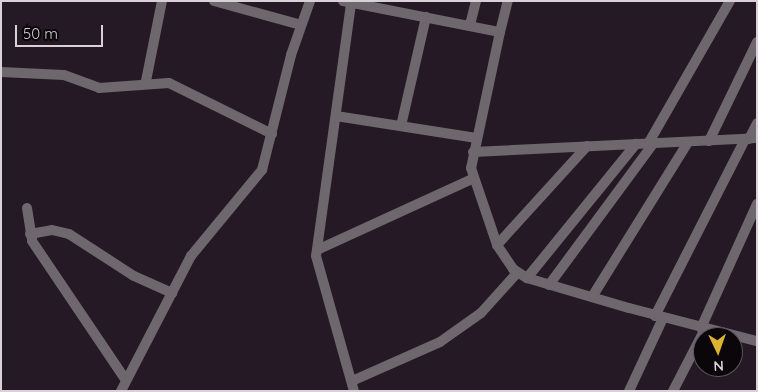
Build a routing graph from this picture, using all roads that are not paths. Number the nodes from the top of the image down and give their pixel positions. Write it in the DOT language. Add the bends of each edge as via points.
graph roads {
  1 [pos="162,1"];
  2 [pos="214,1"];
  3 [pos="310,1"];
  4 [pos="476,1"];
  5 [pos="508,1"];
  6 [pos="730,1"];
  7 [pos="347,3"];
  8 [pos="372,5"];
  9 [pos="426,18"];
  10 [pos="301,25"];
  11 [pos="470,25"];
  12 [pos="500,32"];
  13 [pos="757,42"];
  14 [pos="1,72"];
  15 [pos="146,81"];
  16 [pos="336,116"];
  17 [pos="757,123"];
  18 [pos="401,126"];
  19 [pos="272,134"];
  20 [pos="476,138"];
  21 [pos="750,139"];
  22 [pos="709,141"];
  23 [pos="688,142"];
  24 [pos="636,144"];
  25 [pos="651,144"];
  26 [pos="587,146"];
  27 [pos="473,152"];
  28 [pos="472,179"];
  29 [pos="757,204"];
  30 [pos="27,208"];
  31 [pos="30,234"];
  32 [pos="497,244"];
  33 [pos="317,250"];
  34 [pos="517,273"];
  35 [pos="526,278"];
  36 [pos="549,284"];
  37 [pos="172,293"];
  38 [pos="592,297"];
  39 [pos="659,317"];
  40 [pos="699,327"];
  41 [pos="703,327"];
  42 [pos="743,338"];
  43 [pos="757,341"];
  44 [pos="693,349"];
  45 [pos="125,379"];
  46 [pos="353,386"];
  47 [pos="120,391"];
  48 [pos="629,391"];
  49 [pos="673,391"];
  1 -- 15 [label="street"];
  2 -- 10 [label="street"];
  3 -- 10 [label="street"];
  4 -- 11 [label="street"];
  5 -- 12 [label="street"];
  6 -- 25 [label="street"];
  7 -- 8 [label="street"];
  7 -- 16 [label="street"];
  8 -- 9 [label="street"];
  9 -- 11 [label="street"];
  9 -- 18 [label="street"];
  10 -- 19 [label="street"];
  11 -- 12 [label="street"];
  12 -- 20 [label="street"];
  13 -- 22 [label="street"];
  14 -- 15 [label="street" via="64,75 99,88"];
  15 -- 19 [label="street" via="169,83"];
  16 -- 18 [label="street"];
  16 -- 33 [label="street"];
  17 -- 21 [label="street"];
  18 -- 20 [label="street"];
  19 -- 37 [label="street" via="262,170 191,256"];
  20 -- 27 [label="street"];
  21 -- 22 [label="street"];
  21 -- 39 [label="street"];
  22 -- 23 [label="street"];
  23 -- 25 [label="street"];
  23 -- 38 [label="street"];
  24 -- 25 [label="street"];
  24 -- 26 [label="street"];
  24 -- 35 [label="street"];
  25 -- 36 [label="street"];
  26 -- 27 [label="street"];
  26 -- 32 [label="street"];
  27 -- 28 [label="street"];
  28 -- 32 [label="street"];
  28 -- 33 [label="street"];
  29 -- 41 [label="street"];
  30 -- 31 [label="street"];
  31 -- 37 [label="street" via="52,230 69,234 134,276"];
  31 -- 45 [label="street" via="78,316"];
  32 -- 34 [label="street"];
  33 -- 46 [label="street" via="327,304"];
  34 -- 35 [label="street"];
  34 -- 46 [label="street" via="481,313 447,337"];
  35 -- 36 [label="street"];
  36 -- 38 [label="street"];
  37 -- 45 [label="street"];
  38 -- 39 [label="street"];
  39 -- 40 [label="street"];
  39 -- 48 [label="street"];
  42 -- 43 [label="street"];
  44 -- 49 [label="street"];
  45 -- 47 [label="street"];
}
